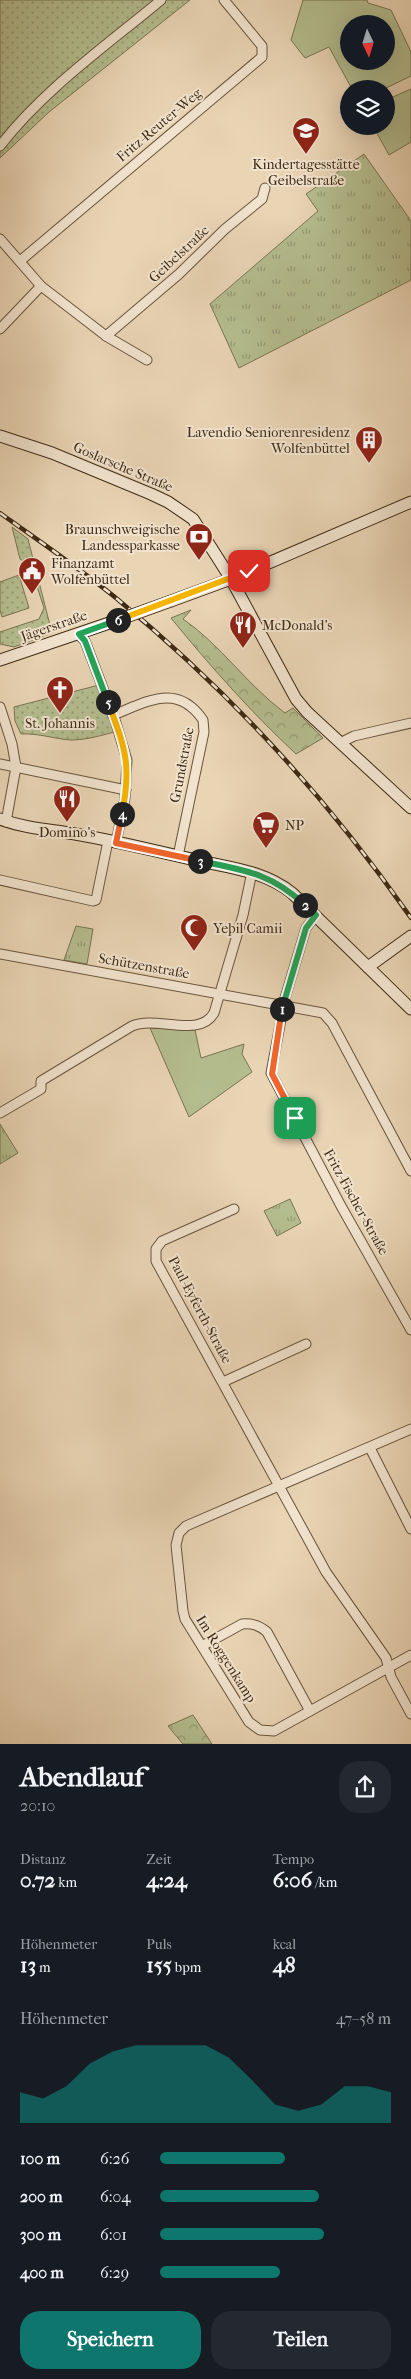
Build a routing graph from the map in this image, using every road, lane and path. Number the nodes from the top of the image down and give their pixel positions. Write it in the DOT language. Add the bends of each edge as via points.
graph roads {
  1 [pos="161,0"];
  2 [pos="224,0"];
  3 [pos="150,3"];
  4 [pos="0,146"];
  5 [pos="265,188"];
  6 [pos="0,240"];
  7 [pos="20,261"];
  8 [pos="41,286"];
  9 [pos="0,329"];
  10 [pos="106,336"];
  11 [pos="147,360"];
  12 [pos="0,436"];
  13 [pos="411,502"];
  14 [pos="231,579"];
  15 [pos="79,634"];
  16 [pos="0,660"];
  17 [pos="0,707"];
  18 [pos="113,715"];
  19 [pos="411,723"];
  20 [pos="340,743"];
  21 [pos="0,764"];
  22 [pos="16,767"];
  23 [pos="126,790"];
  24 [pos="411,808"];
  25 [pos="3,820"];
  26 [pos="112,842"];
  27 [pos="178,856"];
  28 [pos="252,872"];
  29 [pos="0,880"];
  30 [pos="316,915"];
  31 [pos="410,937"];
  32 [pos="0,954"];
  33 [pos="368,967"];
  34 [pos="220,994"];
  35 [pos="283,1006"];
  36 [pos="411,1009"];
  37 [pos="0,1113"];
  38 [pos="411,1171"];
  39 [pos="234,1210"];
  40 [pos="411,1330"];
  41 [pos="306,1344"];
  42 [pos="223,1382"];
  43 [pos="411,1429"];
  44 [pos="370,1448"];
  45 [pos="280,1486"];
  46 [pos="411,1529"];
  47 [pos="202,1646"];
  48 [pos="411,1655"];
  49 [pos="388,1668"];
  50 [pos="310,1711"];
  51 [pos="411,1714"];
  1 -- 3 [label="street"];
  2 -- 7 [label="street, Fritz-Reuter-Weg" via="262,46 262,57"];
  3 -- 4 [label="street" via="22,119"];
  5 -- 10 [label="street, Geibelstraße" via="262,198"];
  6 -- 7 [label="street"];
  7 -- 8 [label="street"];
  8 -- 9 [label="street"];
  8 -- 10 [label="street"];
  10 -- 11 [label="street"];
  12 -- 14 [label="main road, Goslarsche Straße" via="52,453 168,502 193,519"];
  13 -- 14 [label="main road"];
  14 -- 15 [label="main road, Jägerstraße, bridge"];
  14 -- 20 [label="main road, Goslarsche Straße" via="296,699"];
  15 -- 16 [label="main road, Jägerstraße"];
  15 -- 18 [label="street" via="85,641"];
  17 -- 22 [label="street"];
  18 -- 23 [label="street" via="127,760"];
  18 -- 27 [label="street, Grundstraße" via="167,697 187,704 203,720 204,732"];
  19 -- 20 [label="street" via="354,736"];
  20 -- 24 [label="main road, Goslarsche Straße"];
  21 -- 22 [label="street"];
  22 -- 23 [label="street"];
  22 -- 25 [label="street"];
  23 -- 26 [label="street"];
  25 -- 26 [label="main road" via="43,831"];
  26 -- 27 [label="main road"];
  26 -- 29 [label="street" via="96,900"];
  27 -- 28 [label="main road"];
  28 -- 30 [label="main road" via="283,886"];
  28 -- 34 [label="street" via="244,915"];
  30 -- 33 [label="main road"];
  30 -- 35 [label="street, Fritz-Fischer-Straße" via="306,928"];
  31 -- 33 [label="main road"];
  32 -- 34 [label="street, Schützenstraße"];
  33 -- 36 [label="main road"];
  34 -- 35 [label="street, Schützenstraße"];
  34 -- 37 [label="street" via="214,1013 204,1024 137,1024 41,1081 41,1089"];
  35 -- 38 [label="street, Schützenstraße" via="323,1013 332,1022"];
  35 -- 40 [label="street, Fritz-Fischer-Straße" via="272,1074"];
  39 -- 42 [label="street, Paul-Eyferth-Straße" via="162,1241 156,1249 156,1261"];
  41 -- 42 [label="street, Paul-Eyferth-Straße"];
  42 -- 45 [label="street, Paul-Eyferth-Straße"];
  43 -- 44 [label="street"];
  44 -- 45 [label="street"];
  44 -- 46 [label="street"];
  45 -- 47 [label="street, Im Roggenkamp" via="186,1526 179,1533 176,1545 183,1611"];
  45 -- 49 [label="street, Paul-Eyferth-Straße" via="326,1572 386,1658"];
  47 -- 50 [label="street, Im Roggenkamp" via="254,1727 266,1732 274,1731"];
  47 -- 50 [label="street" via="242,1624 262,1628"];
  48 -- 49 [label="street, Im Roggenkamp"];
  49 -- 50 [label="street, Im Roggenkamp"];
  49 -- 51 [label="street, Paul-Eyferth-Straße"];
}
